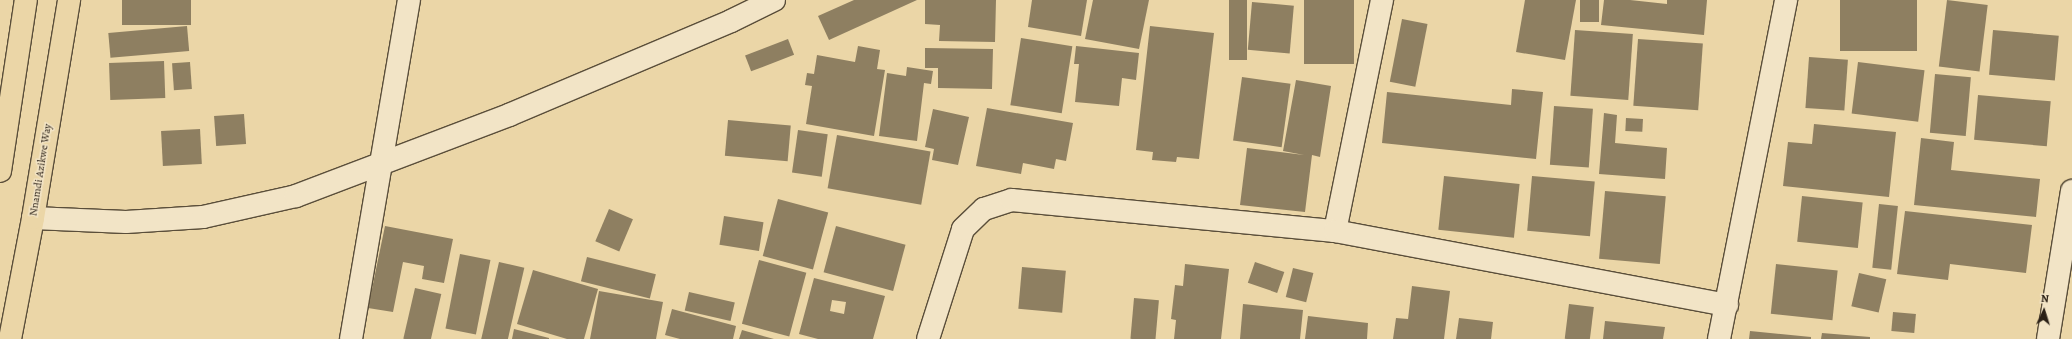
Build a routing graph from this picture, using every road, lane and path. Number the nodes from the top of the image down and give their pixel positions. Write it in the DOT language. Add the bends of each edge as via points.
graph roads {
  1 [pos="26,0"];
  2 [pos="69,0"];
  3 [pos="409,0"];
  4 [pos="774,0"];
  5 [pos="1382,0"];
  6 [pos="1786,0"];
  7 [pos="1,158"];
  8 [pos="382,164"];
  9 [pos="2072,191"];
  10 [pos="33,218"];
  11 [pos="1335,232"];
  12 [pos="1727,305"];
  13 [pos="10,339"];
  14 [pos="350,339"];
  15 [pos="928,339"];
  16 [pos="1719,339"];
  17 [pos="2048,339"];
  1 -- 7 [label="highway"];
  2 -- 10 [label="highway, Nnamdi Azikwe Way"];
  3 -- 8 [label="street"];
  4 -- 8 [label="street" via="731,21 523,109"];
  5 -- 11 [label="street"];
  6 -- 12 [label="street"];
  8 -- 10 [label="street" via="296,196 203,217 126,222"];
  8 -- 14 [label="street"];
  9 -- 17 [label="street"];
  10 -- 13 [label="highway, Nnamdi Azikwe Way"];
  11 -- 12 [label="street"];
  11 -- 15 [label="street" via="1012,200 984,209 963,229"];
  12 -- 16 [label="street"];
}
